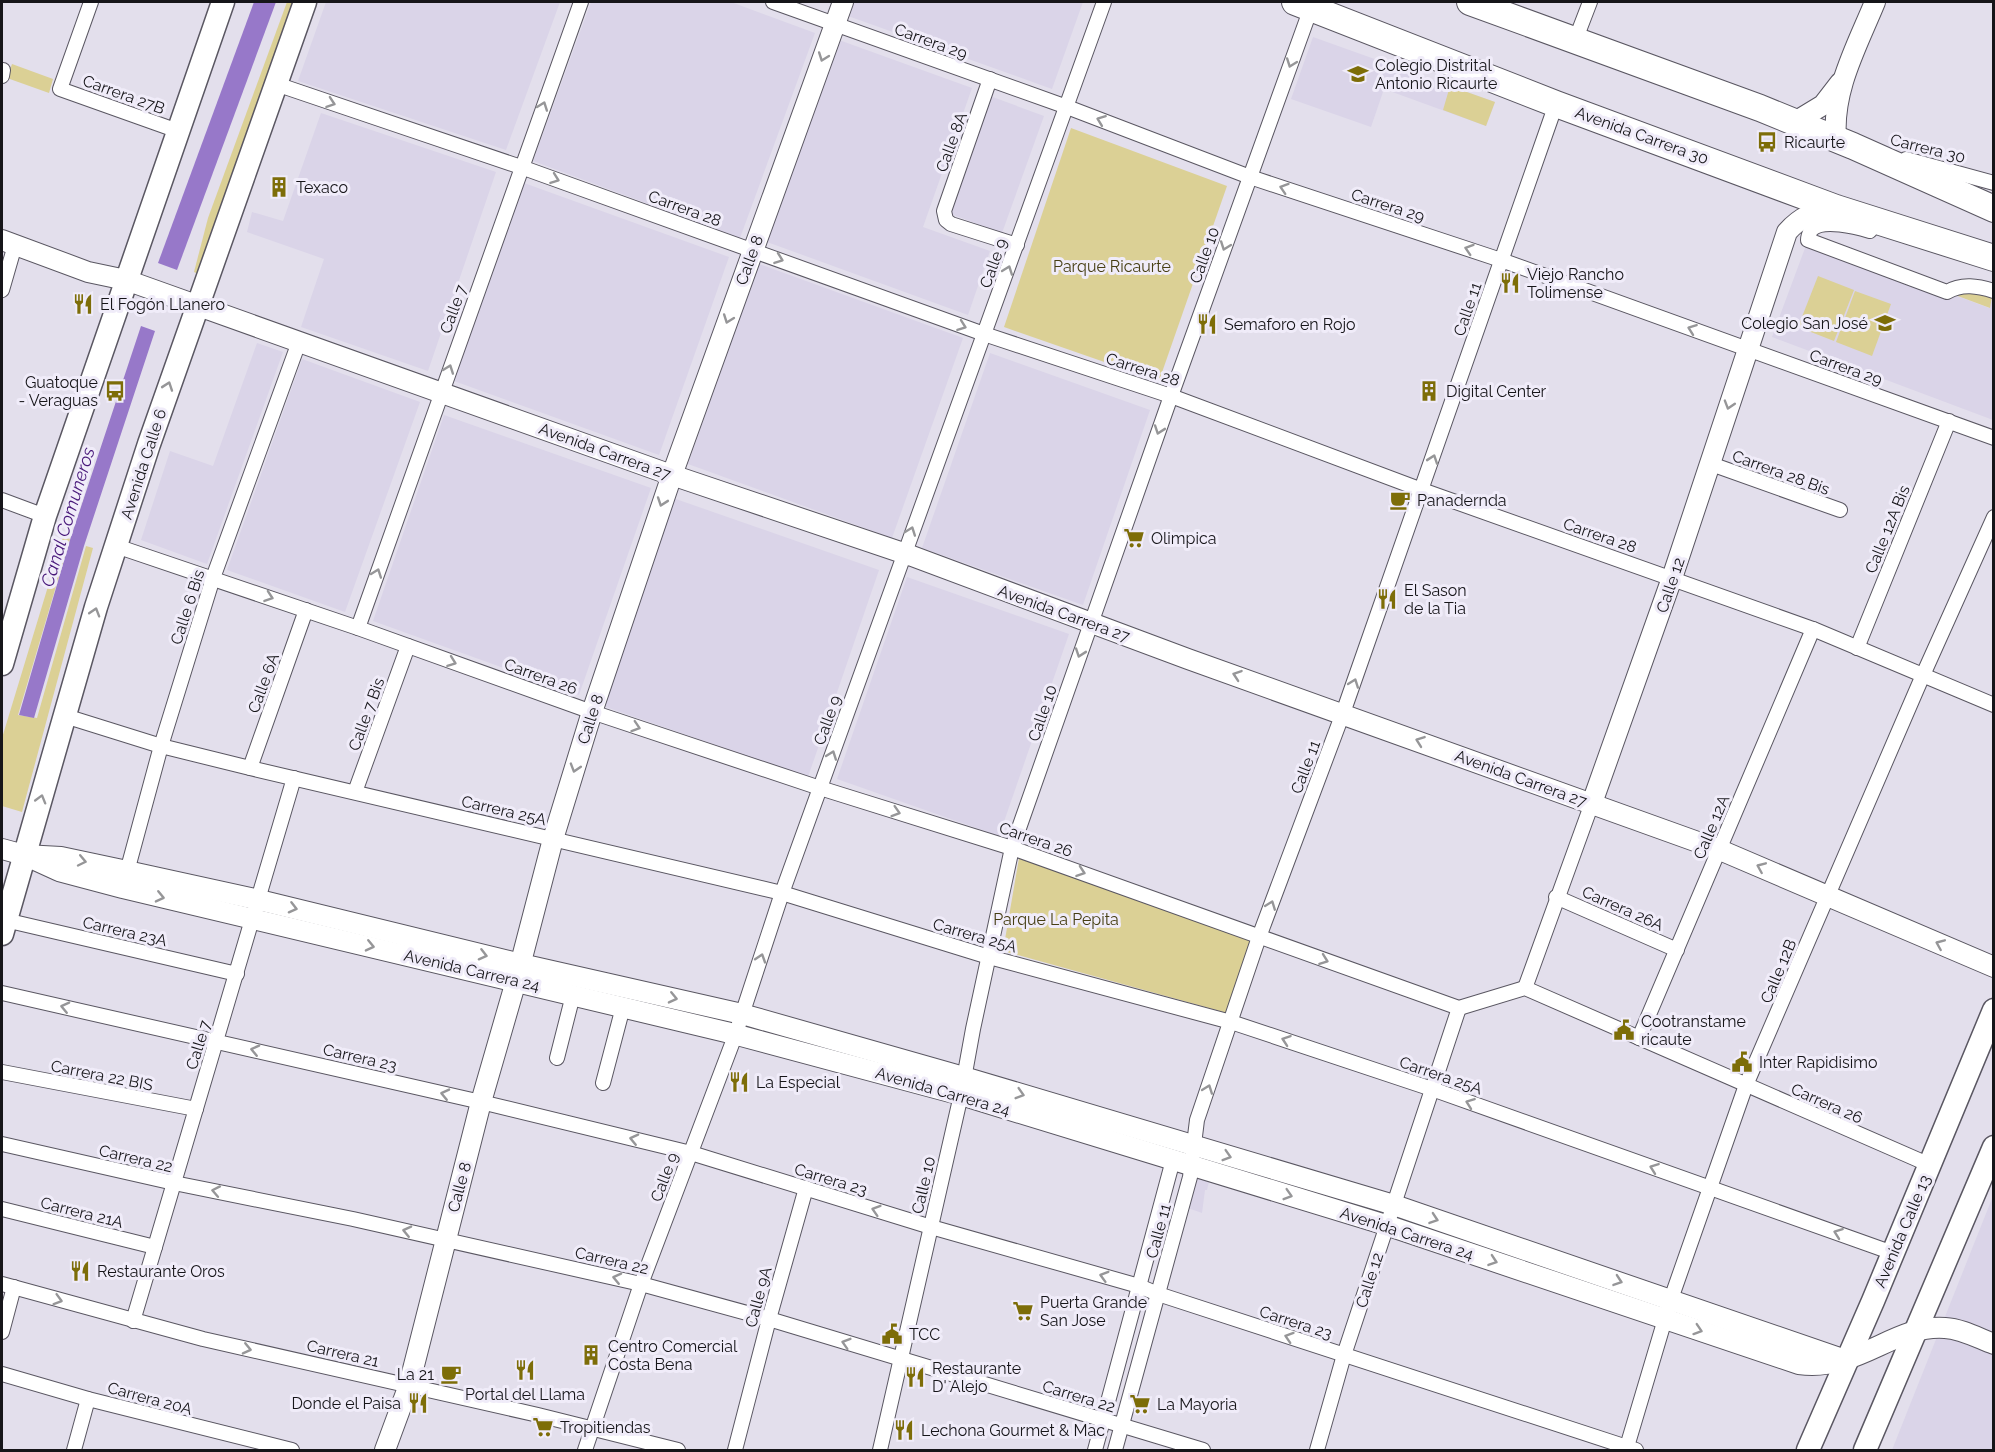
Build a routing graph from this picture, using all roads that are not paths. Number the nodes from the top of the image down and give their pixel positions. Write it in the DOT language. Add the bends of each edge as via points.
graph roads {
  1 [pos="91,2"];
  2 [pos="223,2"];
  3 [pos="305,2"];
  4 [pos="581,2"];
  5 [pos="773,2"];
  6 [pos="843,2"];
  7 [pos="1104,2"];
  8 [pos="1470,2"];
  9 [pos="1590,2"];
  10 [pos="1875,2"];
  11 [pos="1303,5"];
  12 [pos="835,23"];
  13 [pos="1575,41"];
  14 [pos="1843,78"];
  15 [pos="990,79"];
  16 [pos="276,84"];
  17 [pos="1556,104"];
  18 [pos="1067,107"];
  19 [pos="1795,122"];
  20 [pos="178,131"];
  21 [pos="1845,143"];
  22 [pos="521,167"];
  23 [pos="1250,177"];
  24 [pos="1994,183"];
  25 [pos="1836,208"];
  26 [pos="1994,209"];
  27 [pos="2,228"];
  28 [pos="8,243"];
  29 [pos="1017,245"];
  30 [pos="753,249"];
  31 [pos="1994,258"];
  32 [pos="1501,260"];
  33 [pos="1994,266"];
  34 [pos="126,280"];
  35 [pos="2,290"];
  36 [pos="1994,291"];
  37 [pos="197,305"];
  38 [pos="984,334"];
  39 [pos="300,342"];
  40 [pos="1747,350"];
  41 [pos="441,393"];
  42 [pos="1171,396"];
  43 [pos="1948,421"];
  44 [pos="1994,438"];
  45 [pos="1711,464"];
  46 [pos="672,475"];
  47 [pos="1422,490"];
  48 [pos="2,500"];
  49 [pos="1840,510"];
  50 [pos="45,516"];
  51 [pos="1994,517"];
  52 [pos="116,546"];
  53 [pos="903,553"];
  54 [pos="213,578"];
  55 [pos="1672,578"];
  56 [pos="306,610"];
  57 [pos="1091,623"];
  58 [pos="358,628"];
  59 [pos="1813,629"];
  60 [pos="408,646"];
  61 [pos="1857,648"];
  62 [pos="2,664"];
  63 [pos="1923,675"];
  64 [pos="1994,705"];
  65 [pos="592,712"];
  66 [pos="1343,713"];
  67 [pos="65,716"];
  68 [pos="161,746"];
  69 [pos="250,768"];
  70 [pos="294,778"];
  71 [pos="820,789"];
  72 [pos="355,792"];
  73 [pos="1592,803"];
  74 [pos="553,839"];
  75 [pos="1012,848"];
  76 [pos="2,849"];
  77 [pos="1720,850"];
  78 [pos="24,855"];
  79 [pos="125,879"];
  80 [pos="782,893"];
  81 [pos="1828,896"];
  82 [pos="1556,897"];
  83 [pos="256,909"];
  84 [pos="3,927"];
  85 [pos="1259,938"];
  86 [pos="1677,950"];
  87 [pos="989,957"];
  88 [pos="1994,968"];
  89 [pos="519,973"];
  90 [pos="237,974"];
  91 [pos="1525,988"];
  92 [pos="2,993"];
  93 [pos="573,995"];
  94 [pos="623,1007"];
  95 [pos="1459,1008"];
  96 [pos="1994,1010"];
  97 [pos="742,1014"];
  98 [pos="1231,1022"];
  99 [pos="736,1034"];
  100 [pos="1639,1038"];
  101 [pos="217,1041"];
  102 [pos="557,1058"];
  103 [pos="2,1072"];
  104 [pos="603,1083"];
  105 [pos="1746,1085"];
  106 [pos="963,1086"];
  107 [pos="1432,1089"];
  108 [pos="481,1102"];
  109 [pos="196,1110"];
  110 [pos="2,1144"];
  111 [pos="1194,1146"];
  112 [pos="1994,1147"];
  113 [pos="691,1153"];
  114 [pos="1182,1163"];
  115 [pos="1924,1163"];
  116 [pos="174,1183"];
  117 [pos="806,1188"];
  118 [pos="1709,1188"];
  119 [pos="1394,1205"];
  120 [pos="2,1209"];
  121 [pos="1386,1225"];
  122 [pos="931,1227"];
  123 [pos="446,1240"];
  124 [pos="155,1247"];
  125 [pos="1893,1253"];
  126 [pos="1579,1268"];
  127 [pos="641,1284"];
  128 [pos="8,1286"];
  129 [pos="1139,1286"];
  130 [pos="1571,1288"];
  131 [pos="1158,1294"];
  132 [pos="1671,1299"];
  133 [pos="769,1319"];
  134 [pos="133,1320"];
  135 [pos="1665,1320"];
  136 [pos="1916,1331"];
  137 [pos="2,1332"];
  138 [pos="1994,1344"];
  139 [pos="1344,1355"];
  140 [pos="902,1359"];
  141 [pos="1848,1360"];
  142 [pos="2,1374"];
  143 [pos="409,1385"];
  144 [pos="88,1399"];
  145 [pos="1103,1420"];
  146 [pos="1122,1426"];
  147 [pos="594,1428"];
  148 [pos="74,1450"];
  149 [pos="284,1450"];
  150 [pos="385,1450"];
  151 [pos="585,1450"];
  152 [pos="671,1450"];
  153 [pos="735,1450"];
  154 [pos="880,1450"];
  155 [pos="1095,1450"];
  156 [pos="1115,1450"];
  157 [pos="1203,1450"];
  158 [pos="1317,1450"];
  159 [pos="1630,1450"];
  160 [pos="1808,1450"];
  161 [pos="1865,1450"];
  1 -- 20 [label="street, Carrera 27B" via="60,89"];
  2 -- 20 [label="main road"];
  3 -- 16 [label="main road, Avenida Calle 6"];
  22 -- 4 [label="street, Calle 7, one-way"];
  5 -- 12 [label="street, Carrera 29"];
  6 -- 12 [label="main road, Calle 8"];
  7 -- 18 [label="street, Calle 9"];
  8 -- 13 [label="highway"];
  9 -- 13 [label="street"];
  10 -- 14 [label="main road"];
  11 -- 17 [label="highway, Avenida Carrera 30"];
  11 -- 23 [label="street, Calle 10, one-way"];
  12 -- 15 [label="street, Carrera 29"];
  12 -- 30 [label="main road, Calle 8, one-way"];
  13 -- 19 [label="highway"];
  14 -- 19 [label="main road" via="1823,105"];
  14 -- 21 [label="main road" via="1835,118"];
  15 -- 18 [label="street, Carrera 29"];
  15 -- 29 [label="street, Calle 8A" via="944,215 951,224"];
  16 -- 22 [label="street, Carrera 28, one-way"];
  16 -- 37 [label="main road, Avenida Calle 6"];
  17 -- 25 [label="highway, Avenida Carrera 30"];
  17 -- 32 [label="street, Calle 11"];
  23 -- 18 [label="street, Carrera 29, one-way"];
  18 -- 29 [label="street, Calle 9"];
  19 -- 21 [label="highway"];
  20 -- 34 [label="main road"];
  21 -- 24 [label="street, Carrera 30"];
  21 -- 26 [label="highway"];
  22 -- 30 [label="street, Carrera 28, one-way"];
  41 -- 22 [label="street, Calle 7, one-way"];
  32 -- 23 [label="street, Carrera 29, one-way"];
  23 -- 42 [label="street, Calle 10, one-way"];
  25 -- 31 [label="highway, Avenida Carrera 30"];
  25 -- 40 [label="main road, Calle 12" via="1808,215 1787,232"];
  27 -- 34 [label="main road, Avenida Carrera 27" via="92,261"];
  28 -- 34 [label="main road, Avenida Carrera 27" via="88,272"];
  28 -- 35 [label="street"];
  38 -- 29 [label="street, Calle 9, one-way"];
  30 -- 38 [label="street, Carrera 28, one-way"];
  30 -- 46 [label="main road, Calle 8, one-way"];
  40 -- 32 [label="street, Carrera 29, one-way"];
  47 -- 32 [label="street, Calle 11, one-way"];
  33 -- 36 [label="street" via="1857,227 1820,225 1811,231 1808,240 1947,292 1964,286"];
  34 -- 37 [label="main road, Avenida Carrera 27"];
  34 -- 50 [label="main road"];
  37 -- 39 [label="main road, Avenida Carrera 27"];
  52 -- 37 [label="main road, Avenida Calle 6, one-way"];
  38 -- 42 [label="street, Carrera 28"];
  53 -- 38 [label="street, Calle 9, one-way"];
  39 -- 41 [label="main road, Avenida Carrera 27"];
  39 -- 54 [label="street, Calle 6 Bis"];
  40 -- 43 [label="street, Carrera 29"];
  40 -- 45 [label="main road, Calle 12, one-way"];
  41 -- 46 [label="main road, Avenida Carrera 27"];
  58 -- 41 [label="street, Calle 7, one-way"];
  42 -- 47 [label="street, Carrera 28"];
  42 -- 57 [label="street, Calle 10, one-way"];
  43 -- 44 [label="street, Carrera 29"];
  43 -- 61 [label="street, Calle 12A Bis"];
  45 -- 49 [label="street, Carrera 28 Bis"];
  45 -- 55 [label="main road, Calle 12"];
  46 -- 53 [label="main road, Avenida Carrera 27"];
  46 -- 65 [label="main road, Calle 8, one-way"];
  47 -- 55 [label="street, Carrera 28"];
  66 -- 47 [label="street, Calle 11, one-way"];
  48 -- 50 [label="street"];
  50 -- 62 [label="main road"];
  51 -- 63 [label="street, Calle 12B"];
  52 -- 54 [label="street, Carrera 26"];
  67 -- 52 [label="main road, Avenida Calle 6, one-way"];
  53 -- 57 [label="main road, Avenida Carrera 27"];
  71 -- 53 [label="street, Calle 9, one-way"];
  54 -- 56 [label="street, Carrera 26, one-way"];
  54 -- 68 [label="street, Calle 6 Bis"];
  55 -- 59 [label="street, Carrera 28"];
  55 -- 73 [label="main road, Calle 12"];
  56 -- 58 [label="street, Carrera 26"];
  56 -- 69 [label="street, Calle 6A"];
  66 -- 57 [label="main road, Avenida Carrera 27, one-way"];
  57 -- 75 [label="street, Calle 10, one-way"];
  58 -- 60 [label="street, Carrera 26"];
  59 -- 61 [label="street, Carrera 28"];
  59 -- 77 [label="street, Calle 12A"];
  60 -- 65 [label="street, Carrera 26, one-way"];
  60 -- 72 [label="street, Calle 7 Bis"];
  61 -- 63 [label="street, Carrera 28"];
  63 -- 64 [label="street, Carrera 28"];
  63 -- 81 [label="street, Calle 12B"];
  65 -- 71 [label="street, Carrera 26, one-way"];
  65 -- 74 [label="main road, Calle 8, one-way"];
  73 -- 66 [label="main road, Avenida Carrera 27, one-way"];
  85 -- 66 [label="street, Calle 11, one-way"];
  67 -- 68 [label="street, Carrera 25A"];
  78 -- 67 [label="main road, Avenida Calle 6, one-way"];
  68 -- 69 [label="street, Carrera 25A"];
  68 -- 79 [label="street, Calle 6 Bis"];
  69 -- 70 [label="street, Carrera 25A"];
  70 -- 72 [label="street, Carrera 25A"];
  70 -- 83 [label="street, Calle 7"];
  71 -- 75 [label="street, Carrera 26, one-way"];
  71 -- 80 [label="street, Calle 9"];
  72 -- 74 [label="street, Carrera 25A"];
  73 -- 77 [label="main road, Avenida Carrera 27"];
  73 -- 82 [label="street, Calle 12"];
  74 -- 80 [label="street, Carrera 25A"];
  74 -- 89 [label="main road, Calle 8"];
  75 -- 85 [label="street, Carrera 26, one-way"];
  75 -- 87 [label="street, Calle 10"];
  76 -- 78 [label="main road, Avenida Carrera 24"];
  81 -- 77 [label="main road, Avenida Carrera 27, one-way"];
  77 -- 86 [label="street, Calle 12A"];
  78 -- 79 [label="main road, Avenida Carrera 24, one-way" via="61,857"];
  78 -- 84 [label="main road, Avenida Calle 6"];
  79 -- 83 [label="main road, Avenida Carrera 24, one-way"];
  80 -- 87 [label="street, Carrera 25A"];
  97 -- 80 [label="street, Calle 9, one-way"];
  88 -- 81 [label="main road, Avenida Carrera 27, one-way"];
  81 -- 105 [label="street, Calle 12B"];
  82 -- 86 [label="street, Carrera 26A"];
  82 -- 91 [label="street, Calle 12"];
  83 -- 89 [label="main road, Avenida Carrera 24, one-way"];
  83 -- 90 [label="street, Calle 7"];
  84 -- 90 [label="street, Carrera 23A"];
  85 -- 95 [label="street, Carrera 26, one-way"];
  85 -- 98 [label="street, Calle 11"];
  86 -- 100 [label="street, Calle 12A"];
  87 -- 98 [label="street, Carrera 25A"];
  87 -- 106 [label="street, Calle 10"];
  89 -- 93 [label="main road, Avenida Carrera 24"];
  89 -- 97 [label="main road, Avenida Carrera 24, one-way"];
  89 -- 108 [label="main road, Calle 8"];
  90 -- 101 [label="street, Calle 7"];
  91 -- 95 [label="street"];
  91 -- 100 [label="street, Carrera 26"];
  101 -- 92 [label="street, Carrera 23, one-way"];
  93 -- 94 [label="main road, Avenida Carrera 24"];
  93 -- 102 [label="street"];
  94 -- 99 [label="main road, Avenida Carrera 24"];
  94 -- 104 [label="street"];
  95 -- 107 [label="street, Calle 12"];
  96 -- 115 [label="main road, Avenida Calle 13"];
  97 -- 99 [label="street, Calle 9"];
  97 -- 106 [label="main road, Avenida Carrera 24"];
  107 -- 98 [label="street, Carrera 25A, one-way"];
  111 -- 98 [label="street, Calle 11, one-way" via="1197,1120"];
  99 -- 106 [label="main road, Avenida Carrera 24"];
  99 -- 113 [label="street, Calle 9"];
  100 -- 105 [label="street, Carrera 26"];
  108 -- 101 [label="street, Carrera 23, one-way"];
  101 -- 109 [label="street, Calle 7"];
  103 -- 109 [label="street, Carrera 22 BIS"];
  105 -- 115 [label="street, Carrera 26"];
  105 -- 118 [label="street, Calle 12B"];
  106 -- 111 [label="main road, Avenida Carrera 24, one-way"];
  106 -- 114 [label="main road, Avenida Carrera 24"];
  106 -- 122 [label="street, Calle 10"];
  118 -- 107 [label="street, Carrera 25A, one-way"];
  107 -- 119 [label="street, Calle 12"];
  113 -- 108 [label="street, Carrera 23, one-way"];
  108 -- 123 [label="main road, Calle 8"];
  109 -- 116 [label="street, Calle 7"];
  110 -- 116 [label="street, Carrera 22"];
  111 -- 114 [label="street, Calle 11"];
  111 -- 119 [label="main road, Avenida Carrera 24, one-way"];
  112 -- 136 [label="main road"];
  113 -- 117 [label="street, Carrera 23"];
  113 -- 127 [label="street, Calle 9"];
  114 -- 121 [label="main road, Avenida Carrera 24, one-way"];
  114 -- 129 [label="street, Calle 11"];
  114 -- 131 [label="street, Calle 11"];
  115 -- 125 [label="main road, Avenida Calle 13"];
  123 -- 116 [label="street, Carrera 22, one-way"];
  116 -- 124 [label="street, Calle 7"];
  122 -- 117 [label="street, Carrera 23, one-way"];
  117 -- 133 [label="street, Calle 9A"];
  125 -- 118 [label="street, Carrera 25A, one-way"];
  118 -- 132 [label="street, Calle 12B"];
  119 -- 121 [label="street, Calle 12"];
  119 -- 126 [label="main road, Avenida Carrera 24, one-way"];
  120 -- 124 [label="street, Carrera 21A"];
  121 -- 130 [label="main road, Avenida Carrera 24, one-way"];
  121 -- 139 [label="street, Calle 12"];
  129 -- 122 [label="street, Carrera 23, one-way"];
  122 -- 140 [label="street, Calle 10"];
  127 -- 123 [label="street, Carrera 22, one-way"];
  123 -- 143 [label="main road, Calle 8"];
  124 -- 134 [label="street, Calle 7"];
  125 -- 141 [label="main road, Avenida Calle 13"];
  126 -- 130 [label="main road"];
  126 -- 132 [label="main road, Avenida Carrera 24, one-way"];
  127 -- 133 [label="street, Carrera 22"];
  127 -- 147 [label="street, Calle 9"];
  128 -- 134 [label="street, Carrera 21, one-way"];
  128 -- 137 [label="street"];
  129 -- 131 [label="street, Carrera 23"];
  129 -- 145 [label="street, Calle 11"];
  130 -- 135 [label="main road, Avenida Carrera 24"];
  139 -- 131 [label="street, Carrera 23, one-way"];
  131 -- 146 [label="street, Calle 11"];
  132 -- 135 [label="street, Calle 12B"];
  132 -- 141 [label="main road, Avenida Carrera 24"];
  140 -- 133 [label="street, Carrera 22, one-way"];
  133 -- 153 [label="street, Calle 9A"];
  134 -- 143 [label="street, Carrera 21, one-way"];
  135 -- 141 [label="main road, Avenida Carrera 24, one-way" via="1799,1364 1816,1366"];
  135 -- 159 [label="street, Calle 12B"];
  136 -- 138 [label="main road, Avenida Carrera 24" via="1946,1328"];
  136 -- 141 [label="main road, Avenida Carrera 24"];
  136 -- 161 [label="main road"];
  139 -- 158 [label="street, Calle 12"];
  139 -- 159 [label="street, Carrera 23"];
  140 -- 145 [label="street, Carrera 22"];
  140 -- 154 [label="street, Calle 10"];
  141 -- 160 [label="main road, Avenida Calle 13"];
  142 -- 144 [label="street, Carrera 20A"];
  143 -- 147 [label="street, Carrera 21"];
  143 -- 150 [label="main road, Calle 8"];
  144 -- 148 [label="street"];
  144 -- 149 [label="street, Carrera 20A"];
  145 -- 146 [label="street, Carrera 22"];
  145 -- 155 [label="street, Calle 11"];
  146 -- 156 [label="street, Calle 11"];
  146 -- 157 [label="street, Carrera 22"];
  147 -- 151 [label="street, Calle 9"];
  147 -- 152 [label="street, Carrera 21"];
}
